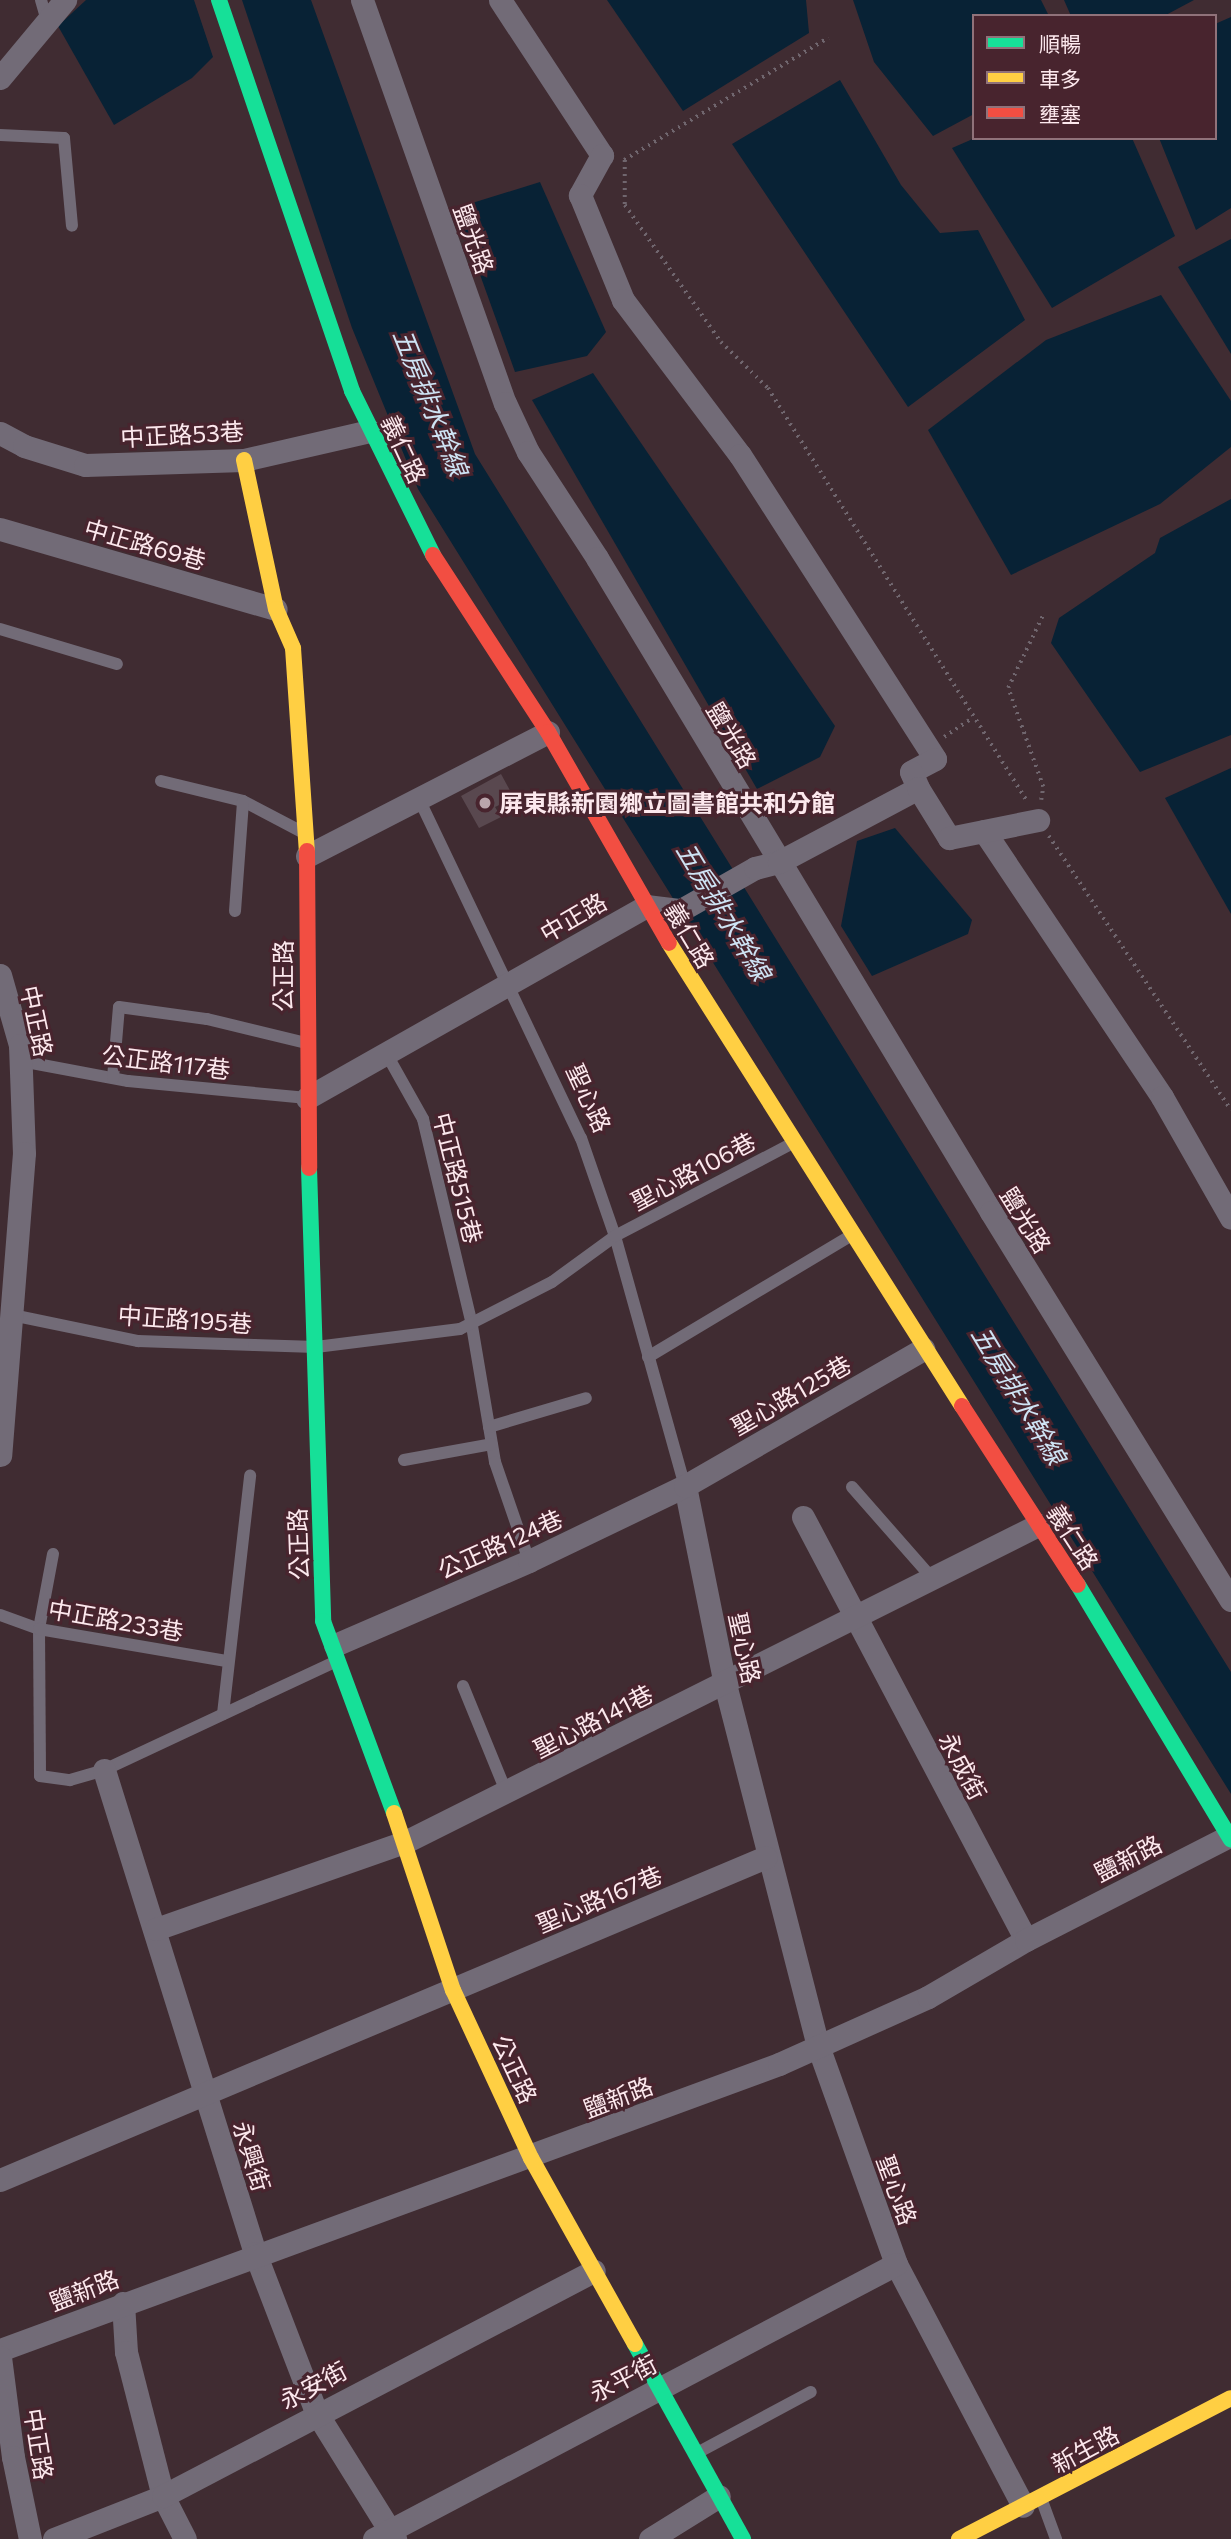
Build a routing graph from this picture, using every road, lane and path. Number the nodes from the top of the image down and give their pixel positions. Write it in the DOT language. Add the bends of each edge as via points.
graph roads {
  1 [pos="65,0"];
  2 [pos="219,0"];
  3 [pos="362,0"];
  4 [pos="500,0"];
  5 [pos="44,8"];
  6 [pos="828,38"];
  7 [pos="1,72"];
  8 [pos="0,135"];
  9 [pos="602,155"];
  10 [pos="625,160"];
  11 [pos="72,226"];
  12 [pos="370,431"];
  13 [pos="0,433"];
  14 [pos="244,460"];
  15 [pos="0,529"];
  16 [pos="276,609"];
  17 [pos="1044,613"];
  18 [pos="0,629"];
  19 [pos="117,664"];
  20 [pos="971,719"];
  21 [pos="548,732"];
  22 [pos="928,748"];
  23 [pos="161,781"];
  24 [pos="918,788"];
  25 [pos="419,799"];
  26 [pos="243,801"];
  27 [pos="1038,820"];
  28 [pos="984,831"];
  29 [pos="306,845"];
  30 [pos="779,862"];
  31 [pos="646,906"];
  32 [pos="235,911"];
  33 [pos="0,975"];
  34 [pos="506,985"];
  35 [pos="306,1043"];
  36 [pos="386,1054"];
  37 [pos="21,1061"];
  38 [pos="113,1078"];
  39 [pos="307,1098"];
  40 [pos="1231,1110"];
  41 [pos="792,1144"];
  42 [pos="1231,1218"];
  43 [pos="853,1234"];
  44 [pos="615,1236"];
  45 [pos="12,1315"];
  46 [pos="471,1320"];
  47 [pos="4,1343"];
  48 [pos="316,1347"];
  49 [pos="923,1349"];
  50 [pos="648,1357"];
  51 [pos="586,1398"];
  52 [pos="489,1427"];
  53 [pos="492,1444"];
  54 [pos="0,1455"];
  55 [pos="404,1460"];
  56 [pos="250,1476"];
  57 [pos="685,1486"];
  58 [pos="852,1487"];
  59 [pos="803,1517"];
  60 [pos="1038,1525"];
  61 [pos="53,1555"];
  62 [pos="529,1561"];
  63 [pos="932,1578"];
  64 [pos="1231,1600"];
  65 [pos="0,1615"];
  66 [pos="854,1617"];
  67 [pos="39,1629"];
  68 [pos="337,1653"];
  69 [pos="226,1661"];
  70 [pos="725,1684"];
  71 [pos="463,1686"];
  72 [pos="223,1714"];
  73 [pos="104,1770"];
  74 [pos="508,1794"];
  75 [pos="1230,1838"];
  76 [pos="405,1842"];
  77 [pos="766,1857"];
  78 [pos="156,1929"];
  79 [pos="1026,1940"];
  80 [pos="453,1990"];
  81 [pos="818,2046"];
  82 [pos="205,2092"];
  83 [pos="531,2158"];
  84 [pos="0,2180"];
  85 [pos="255,2253"];
  86 [pos="896,2264"];
  87 [pos="594,2271"];
  88 [pos="123,2303"];
  89 [pos="0,2350"];
  90 [pos="0,2357"];
  91 [pos="660,2389"];
  92 [pos="811,2392"];
  93 [pos="1231,2398"];
  94 [pos="316,2412"];
  95 [pos="696,2454"];
  96 [pos="8,2476"];
  97 [pos="163,2496"];
  98 [pos="719,2496"];
  99 [pos="1032,2502"];
  100 [pos="386,2536"];
  101 [pos="30,2539"];
  102 [pos="54,2539"];
  103 [pos="185,2539"];
  104 [pos="650,2539"];
  105 [pos="743,2539"];
  106 [pos="959,2539"];
  107 [pos="1056,2539"];
  1 -- 5 [label="street"];
  2 -- 12 [label="street, 義仁路" via="352,391"];
  3 -- 30 [label="street, 鹽光路" via="505,403 528,452 597,558"];
  4 -- 9 [label="street"];
  5 -- 7 [label="street"];
  6 -- 10 [label="path"];
  8 -- 11 [label="lane" via="64,138"];
  9 -- 10 [label="path"];
  9 -- 22 [label="street" via="580,195 623,300 740,455"];
  10 -- 20 [label="path" via="625,205 721,342 768,388"];
  12 -- 14 [label="street, 中正路53巷"];
  12 -- 21 [label="street, 義仁路" via="453,591"];
  13 -- 14 [label="street, 中正路53巷" via="24,446 85,465"];
  14 -- 16 [label="street, 公正路"];
  15 -- 16 [label="street, 中正路69巷"];
  16 -- 29 [label="street, 公正路" via="293,648"];
  17 -- 27 [label="path" via="1008,688 1043,786"];
  18 -- 19 [label="lane"];
  20 -- 22 [label="path"];
  20 -- 27 [label="path"];
  21 -- 25 [label="street"];
  21 -- 31 [label="street, 義仁路"];
  22 -- 24 [label="street" via="934,759 911,772"];
  23 -- 26 [label="lane"];
  24 -- 28 [label="street" via="948,838"];
  24 -- 30 [label="street"];
  25 -- 29 [label="street"];
  25 -- 34 [label="lane, 聖心路"];
  26 -- 29 [label="lane"];
  26 -- 32 [label="lane"];
  27 -- 28 [label="street"];
  27 -- 40 [label="path"];
  28 -- 42 [label="street" via="1162,1097"];
  29 -- 35 [label="street, 公正路"];
  30 -- 31 [label="street" via="755,868 681,910"];
  30 -- 64 [label="street, 鹽光路"];
  31 -- 34 [label="street, 中正路"];
  31 -- 41 [label="street, 義仁路"];
  33 -- 37 [label="street, 中正路"];
  34 -- 36 [label="street, 中正路"];
  34 -- 44 [label="lane, 聖心路" via="581,1138"];
  35 -- 38 [label="lane" via="206,1019 119,1007"];
  35 -- 39 [label="street, 公正路"];
  36 -- 39 [label="street, 中正路"];
  36 -- 46 [label="lane, 中正路515巷" via="423,1119"];
  37 -- 38 [label="lane, 公正路117巷"];
  37 -- 45 [label="street, 中正路" via="24,1153"];
  38 -- 39 [label="lane, 公正路117巷"];
  39 -- 48 [label="street, 公正路"];
  41 -- 43 [label="street, 義仁路"];
  41 -- 44 [label="lane, 聖心路106巷"];
  43 -- 49 [label="street, 義仁路"];
  43 -- 50 [label="lane"];
  44 -- 46 [label="lane, 聖心路106巷" via="552,1282"];
  44 -- 50 [label="lane, 聖心路"];
  45 -- 47 [label="street, 中正路"];
  45 -- 48 [label="lane, 中正路195巷" via="138,1341"];
  46 -- 48 [label="lane, 中正路195巷" via="460,1329"];
  46 -- 52 [label="lane, 中正路515巷"];
  47 -- 54 [label="street, 中正路"];
  48 -- 68 [label="street, 公正路" via="323,1621"];
  49 -- 57 [label="street, 聖心路125巷"];
  49 -- 60 [label="street, 義仁路"];
  50 -- 57 [label="lane, 聖心路"];
  51 -- 52 [label="lane"];
  52 -- 53 [label="lane, 中正路515巷"];
  53 -- 55 [label="lane"];
  53 -- 62 [label="lane, 中正路515巷" via="508,1508"];
  56 -- 69 [label="lane"];
  57 -- 62 [label="street, 公正路124巷"];
  57 -- 70 [label="street, 聖心路"];
  58 -- 63 [label="lane"];
  59 -- 66 [label="street, 永成街"];
  60 -- 63 [label="street, 聖心路141巷"];
  60 -- 75 [label="street, 義仁路"];
  61 -- 67 [label="lane"];
  62 -- 68 [label="street, 公正路124巷"];
  63 -- 66 [label="street, 聖心路141巷"];
  65 -- 67 [label="lane, 中正路233巷"];
  66 -- 70 [label="street, 聖心路141巷"];
  66 -- 79 [label="street, 永成街"];
  67 -- 69 [label="lane, 中正路233巷"];
  67 -- 73 [label="lane" via="40,1776 70,1780"];
  68 -- 72 [label="lane"];
  68 -- 76 [label="street, 公正路"];
  69 -- 72 [label="lane"];
  70 -- 74 [label="street, 聖心路141巷"];
  70 -- 77 [label="street, 聖心路"];
  71 -- 74 [label="lane"];
  72 -- 73 [label="lane"];
  73 -- 78 [label="street, 永興街"];
  74 -- 76 [label="street, 聖心路141巷"];
  75 -- 79 [label="street, 鹽新路"];
  76 -- 78 [label="street, 聖心路141巷"];
  76 -- 80 [label="street, 公正路"];
  77 -- 80 [label="street, 聖心路167巷"];
  77 -- 81 [label="street, 聖心路"];
  78 -- 82 [label="street, 永興街"];
  79 -- 81 [label="street, 鹽新路" via="928,1997"];
  80 -- 82 [label="street, 聖心路167巷"];
  80 -- 83 [label="street, 公正路"];
  81 -- 83 [label="street, 鹽新路"];
  81 -- 86 [label="street, 聖心路"];
  82 -- 84 [label="street, 聖心路167巷"];
  82 -- 85 [label="street, 永興街"];
  83 -- 85 [label="street, 鹽新路"];
  83 -- 87 [label="street, 公正路"];
  85 -- 88 [label="street, 鹽新路"];
  85 -- 94 [label="street, 永興街"];
  86 -- 91 [label="street, 永平街"];
  86 -- 99 [label="street, 聖心路"];
  87 -- 91 [label="street, 公正路"];
  87 -- 94 [label="street, 永安街"];
  88 -- 89 [label="street, 鹽新路"];
  88 -- 97 [label="street" via="126,2352"];
  90 -- 96 [label="street, 中正路"];
  91 -- 95 [label="street, 公正路"];
  91 -- 100 [label="street, 永平街"];
  92 -- 95 [label="lane"];
  93 -- 99 [label="street, 新生路"];
  94 -- 97 [label="street, 永安街"];
  94 -- 100 [label="street, 永興街"];
  95 -- 98 [label="street, 公正路"];
  96 -- 101 [label="street, 中正路"];
  97 -- 102 [label="street, 永安街"];
  97 -- 103 [label="street"];
  98 -- 104 [label="street"];
  98 -- 105 [label="street, 公正路"];
  99 -- 106 [label="street, 新生路"];
  99 -- 107 [label="lane"];
}
